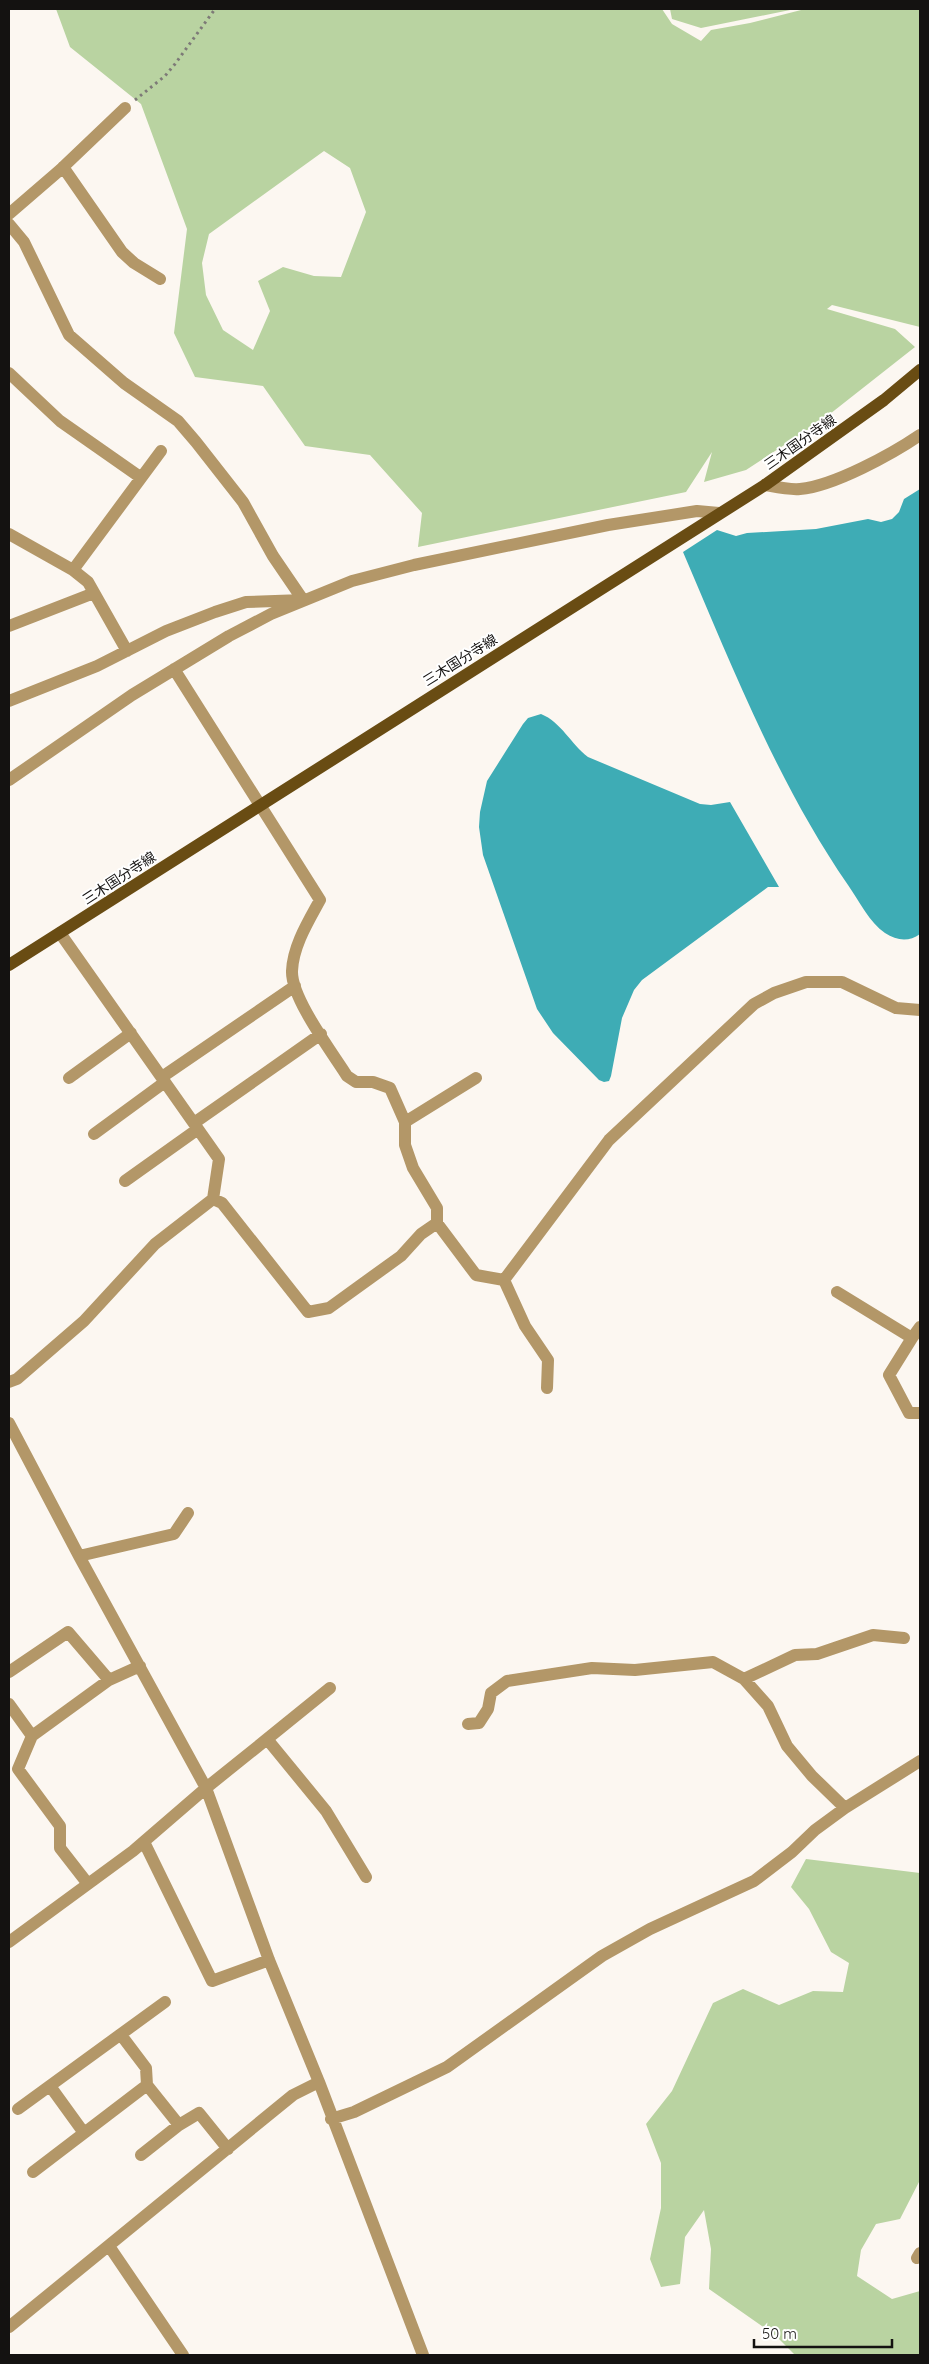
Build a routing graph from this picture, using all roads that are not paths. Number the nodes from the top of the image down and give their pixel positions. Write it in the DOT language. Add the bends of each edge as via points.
graph roads {
  1 [pos="125,108"];
  2 [pos="63,167"];
  3 [pos="9,214"];
  4 [pos="9,224"];
  5 [pos="160,279"];
  6 [pos="920,370"];
  7 [pos="9,373"];
  8 [pos="920,435"];
  9 [pos="161,451"];
  10 [pos="140,477"];
  11 [pos="765,485"];
  12 [pos="719,513"];
  13 [pos="9,534"];
  14 [pos="73,570"];
  15 [pos="94,593"];
  16 [pos="303,600"];
  17 [pos="9,626"];
  18 [pos="127,651"];
  19 [pos="174,669"];
  20 [pos="9,701"];
  21 [pos="9,780"];
  22 [pos="260,805"];
  23 [pos="60,933"];
  24 [pos="9,965"];
  25 [pos="295,986"];
  26 [pos="920,1010"];
  27 [pos="131,1033"];
  28 [pos="320,1034"];
  29 [pos="69,1078"];
  30 [pos="476,1078"];
  31 [pos="163,1080"];
  32 [pos="405,1122"];
  33 [pos="196,1126"];
  34 [pos="94,1134"];
  35 [pos="125,1181"];
  36 [pos="213,1199"];
  37 [pos="438,1223"];
  38 [pos="504,1280"];
  39 [pos="838,1292"];
  40 [pos="920,1327"];
  41 [pos="912,1338"];
  42 [pos="9,1382"];
  43 [pos="547,1388"];
  44 [pos="920,1413"];
  45 [pos="9,1423"];
  46 [pos="188,1513"];
  47 [pos="79,1556"];
  48 [pos="904,1638"];
  49 [pos="140,1666"];
  50 [pos="9,1672"];
  51 [pos="744,1679"];
  52 [pos="109,1680"];
  53 [pos="330,1688"];
  54 [pos="9,1704"];
  55 [pos="468,1724"];
  56 [pos="32,1736"];
  57 [pos="268,1740"];
  58 [pos="920,1760"];
  59 [pos="206,1788"];
  60 [pos="845,1808"];
  61 [pos="144,1842"];
  62 [pos="366,1877"];
  63 [pos="88,1884"];
  64 [pos="9,1942"];
  65 [pos="269,1960"];
  66 [pos="165,2002"];
  67 [pos="121,2035"];
  68 [pos="319,2082"];
  69 [pos="147,2085"];
  70 [pos="50,2086"];
  71 [pos="18,2109"];
  72 [pos="331,2119"];
  73 [pos="179,2126"];
  74 [pos="84,2133"];
  75 [pos="228,2149"];
  76 [pos="141,2155"];
  77 [pos="33,2172"];
  78 [pos="109,2246"];
  79 [pos="9,2327"];
  80 [pos="183,2355"];
  81 [pos="423,2355"];
  1 -- 2 [label="street"];
  2 -- 3 [label="street"];
  2 -- 5 [label="street" via="122,252"];
  4 -- 16 [label="street" via="24,242 69,335 124,383 178,421 243,502 273,556"];
  6 -- 11 [label="main road, 三木国分寺線"];
  7 -- 10 [label="street" via="60,421"];
  8 -- 11 [label="street" via="894,452 823,483 800,489"];
  9 -- 10 [label="street"];
  10 -- 14 [label="street"];
  11 -- 12 [label="main road, 三木国分寺線"];
  12 -- 16 [label="street" via="697,511 510,544 352,581"];
  12 -- 22 [label="main road, 三木国分寺線"];
  13 -- 14 [label="street"];
  14 -- 15 [label="street" via="88,582"];
  15 -- 17 [label="street"];
  15 -- 18 [label="street"];
  16 -- 18 [label="street" via="246,602 166,631"];
  16 -- 19 [label="street" via="229,636"];
  18 -- 20 [label="street"];
  19 -- 21 [label="street"];
  19 -- 22 [label="street"];
  22 -- 23 [label="main road, 三木国分寺線"];
  22 -- 25 [label="street" via="320,900 301,934 292,972"];
  23 -- 24 [label="main road, 三木国分寺線"];
  23 -- 27 [label="street"];
  25 -- 28 [label="street" via="298,998"];
  25 -- 31 [label="street"];
  26 -- 38 [label="street" via="896,1008 842,982 806,982 754,1004 609,1140"];
  27 -- 29 [label="street"];
  27 -- 31 [label="street"];
  28 -- 32 [label="street" via="347,1076 356,1082 373,1082 390,1088"];
  28 -- 33 [label="street"];
  30 -- 32 [label="street"];
  31 -- 33 [label="street"];
  31 -- 34 [label="street"];
  32 -- 37 [label="street" via="405,1145 413,1168 437,1208"];
  33 -- 35 [label="street"];
  33 -- 36 [label="street" via="219,1159"];
  36 -- 37 [label="street" via="222,1203 308,1312 328,1308 401,1256 421,1234"];
  36 -- 42 [label="street" via="154,1244 84,1321 17,1379"];
  37 -- 38 [label="street" via="476,1275"];
  38 -- 43 [label="street" via="525,1326 548,1360"];
  39 -- 41 [label="street"];
  40 -- 41 [label="street"];
  41 -- 44 [label="street" via="889,1376 909,1414"];
  45 -- 47 [label="street"];
  46 -- 47 [label="street" via="174,1534"];
  47 -- 49 [label="street"];
  48 -- 51 [label="street" via="873,1635 817,1654 795,1655"];
  49 -- 52 [label="street"];
  49 -- 59 [label="street"];
  50 -- 52 [label="street" via="68,1632"];
  51 -- 55 [label="street" via="713,1662 635,1670 592,1668 506,1681 491,1693 488,1708 479,1723"];
  51 -- 60 [label="street" via="768,1706 787,1746"];
  52 -- 56 [label="street"];
  53 -- 57 [label="street"];
  54 -- 56 [label="street"];
  56 -- 63 [label="street" via="18,1769 60,1826 60,1848"];
  57 -- 59 [label="street"];
  57 -- 62 [label="street" via="326,1811"];
  58 -- 60 [label="street"];
  59 -- 61 [label="street"];
  59 -- 65 [label="street"];
  60 -- 72 [label="street" via="754,1881 650,1929 602,1956 447,2067 354,2112"];
  61 -- 63 [label="street"];
  61 -- 65 [label="street" via="212,1982"];
  63 -- 64 [label="street"];
  65 -- 68 [label="street"];
  66 -- 67 [label="street"];
  67 -- 69 [label="street" via="146,2068"];
  67 -- 70 [label="street"];
  68 -- 72 [label="street"];
  68 -- 75 [label="street" via="294,2095"];
  69 -- 73 [label="street"];
  69 -- 74 [label="street"];
  70 -- 71 [label="street"];
  70 -- 74 [label="street"];
  72 -- 81 [label="street"];
  73 -- 75 [label="street" via="199,2113"];
  73 -- 76 [label="street"];
  74 -- 77 [label="street"];
  75 -- 78 [label="street"];
  78 -- 79 [label="street"];
  78 -- 80 [label="street"];
}
